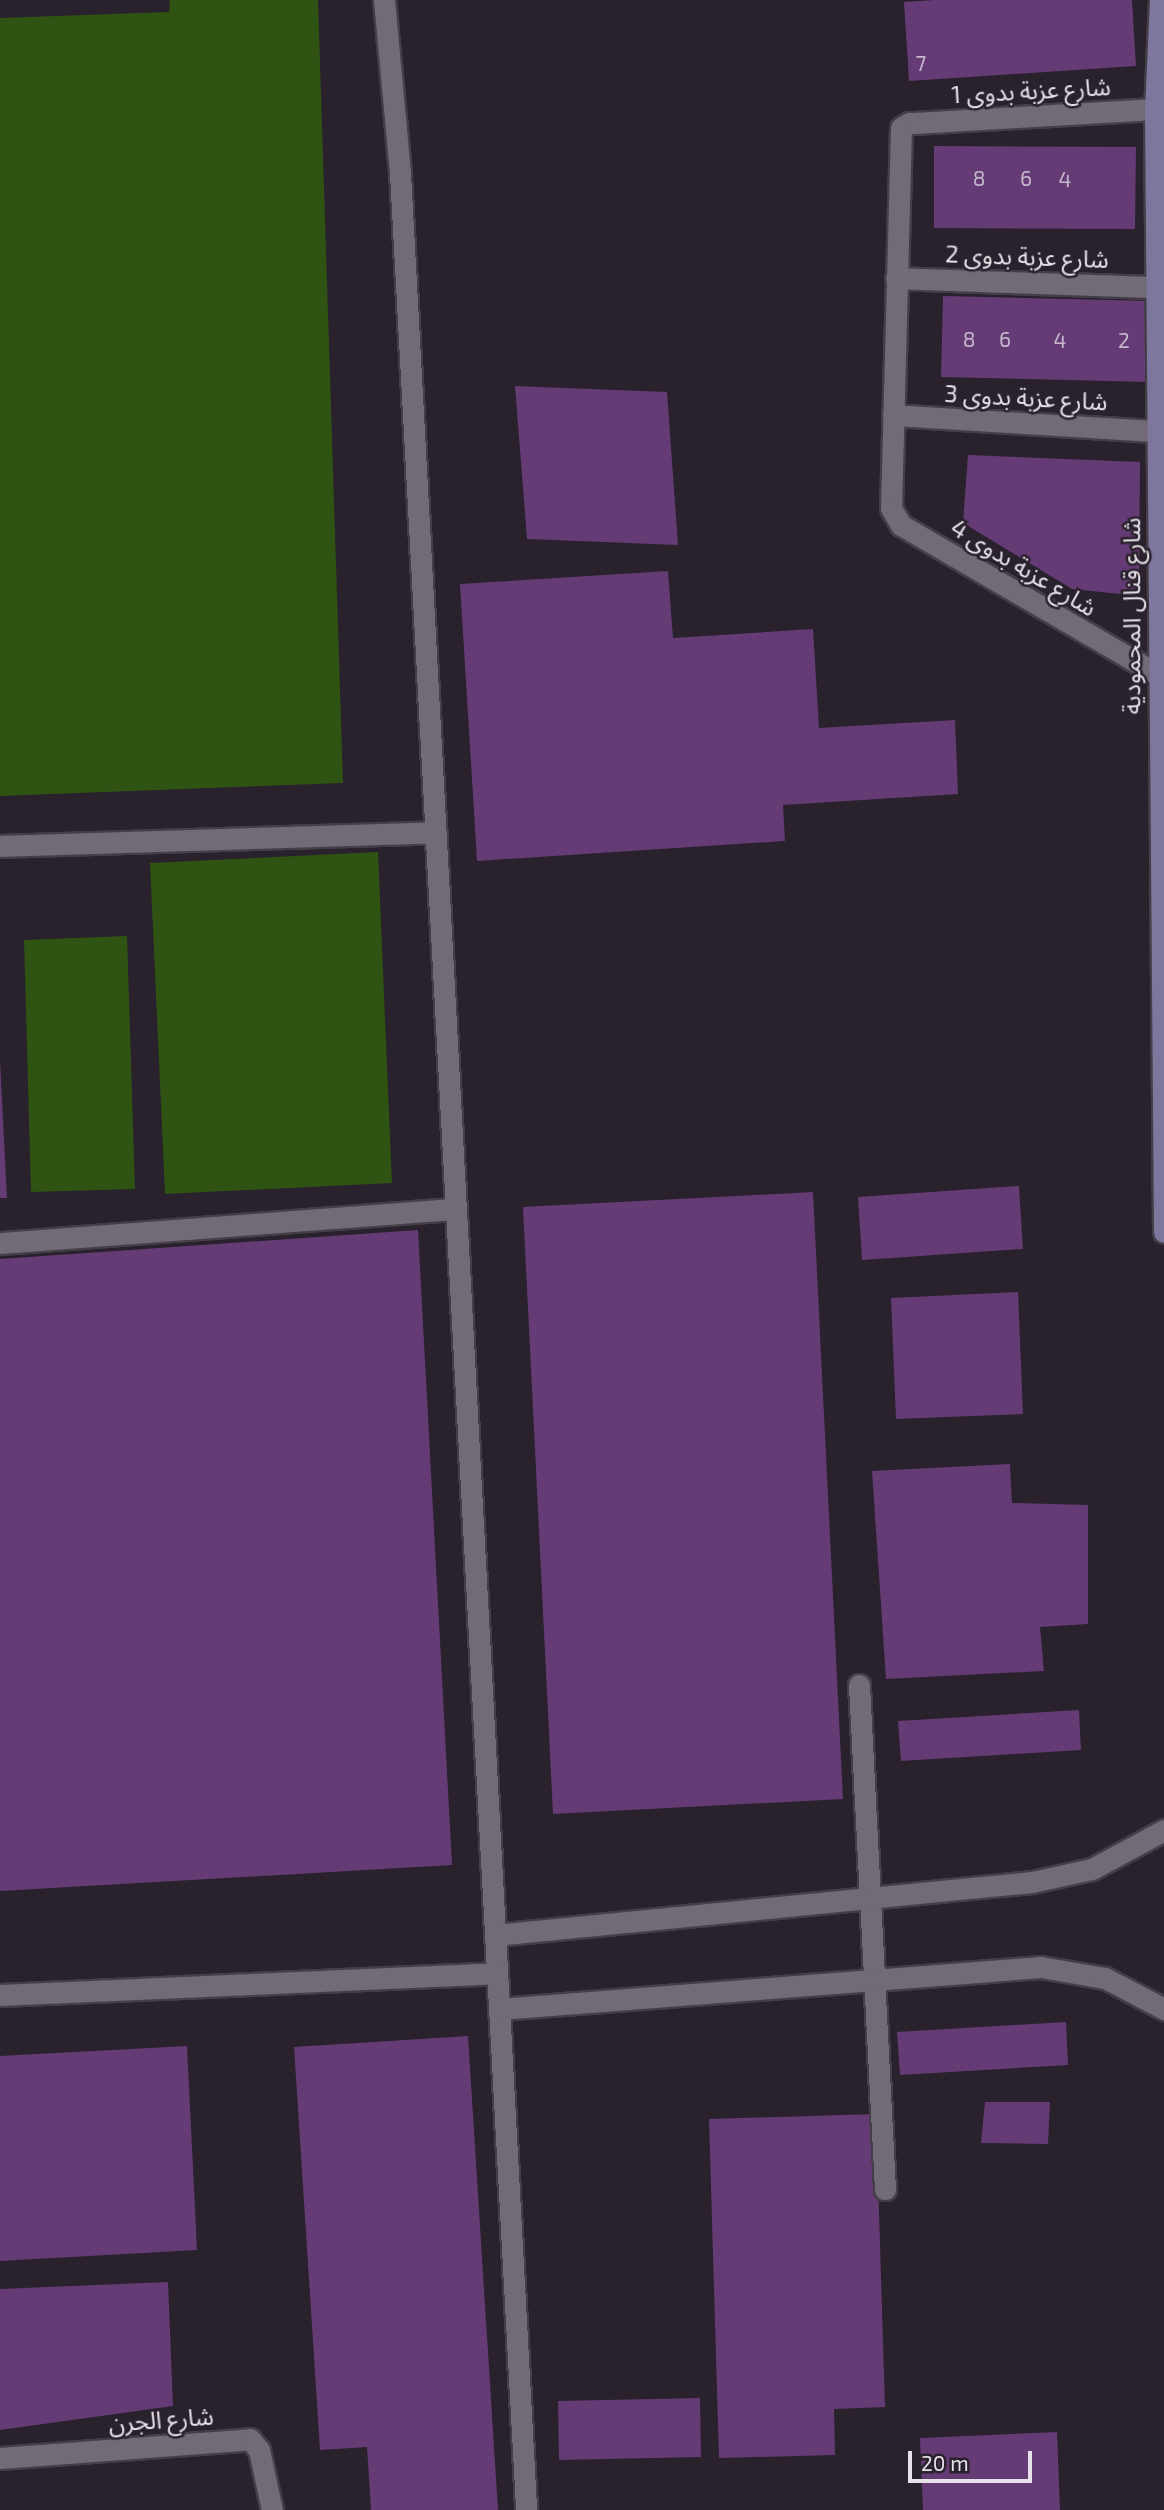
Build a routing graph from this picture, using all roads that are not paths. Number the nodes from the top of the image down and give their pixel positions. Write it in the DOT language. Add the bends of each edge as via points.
graph roads {
  1 [pos="384,0"];
  2 [pos="1160,0"];
  3 [pos="1155,109"];
  4 [pos="896,278"];
  5 [pos="1156,287"];
  6 [pos="893,415"];
  7 [pos="1156,431"];
  8 [pos="1157,674"];
  9 [pos="435,832"];
  10 [pos="0,846"];
  11 [pos="456,1209"];
  12 [pos="1164,1232"];
  13 [pos="0,1243"];
  14 [pos="859,1685"];
  15 [pos="1164,1830"];
  16 [pos="870,1897"];
  17 [pos="495,1935"];
  18 [pos="497,1973"];
  19 [pos="874,1983"];
  20 [pos="0,1995"];
  21 [pos="499,2009"];
  22 [pos="1164,2009"];
  23 [pos="885,2189"];
  24 [pos="0,2458"];
  25 [pos="272,2510"];
  26 [pos="526,2510"];
  1 -- 9 [label="street" via="400,173"];
  2 -- 3 [label="main road, شارع قنال المحمودية"];
  3 -- 4 [label="street, شارع عزبة بدوى 1" via="909,123 899,131"];
  3 -- 5 [label="main road, شارع قنال المحمودية"];
  4 -- 5 [label="street, شارع عزبة بدوى 2"];
  4 -- 6 [label="street"];
  5 -- 7 [label="main road, شارع قنال المحمودية"];
  6 -- 7 [label="street, شارع عزبة بدوى 3"];
  6 -- 8 [label="street, شارع عزبة بدوى 4" via="891,512 901,525"];
  7 -- 8 [label="main road, شارع قنال المحمودية"];
  8 -- 12 [label="main road, شارع قنال المحمودية"];
  9 -- 10 [label="street"];
  9 -- 11 [label="street"];
  11 -- 13 [label="street"];
  11 -- 17 [label="street"];
  14 -- 16 [label="street"];
  15 -- 16 [label="street" via="1119,1857 1062,1877"];
  16 -- 17 [label="street"];
  16 -- 19 [label="street"];
  17 -- 18 [label="street"];
  18 -- 20 [label="street"];
  18 -- 21 [label="street"];
  19 -- 21 [label="street"];
  19 -- 22 [label="street" via="1052,1968 1105,1978"];
  19 -- 23 [label="street"];
  21 -- 26 [label="street"];
  24 -- 25 [label="street, شارع الجرن" via="250,2439 258,2447"];
}
